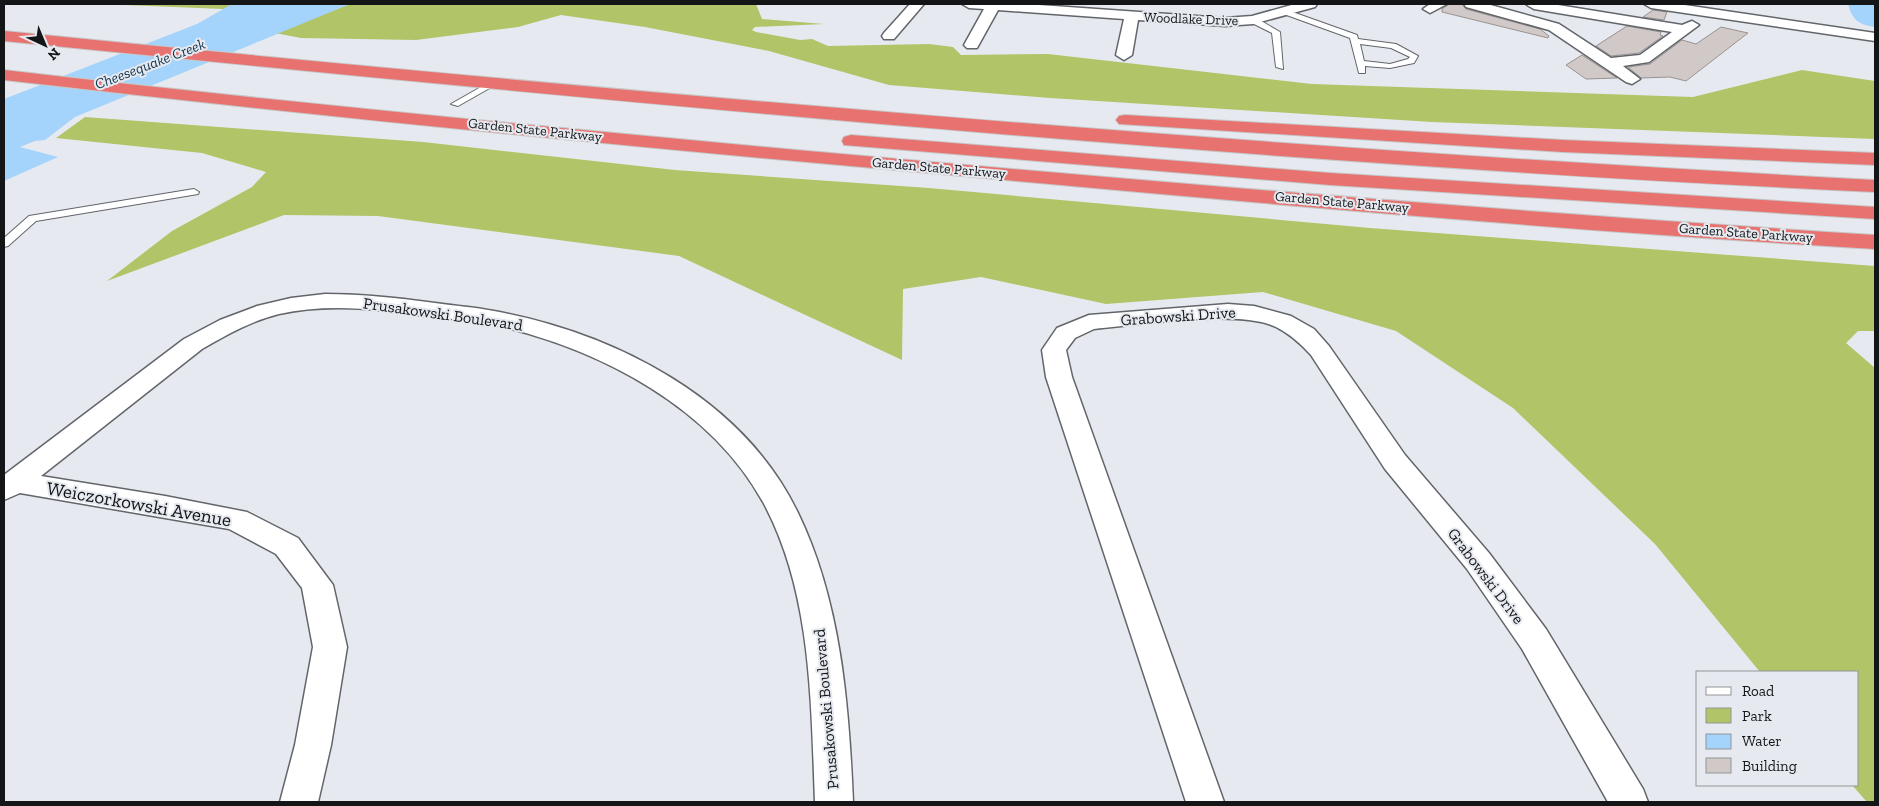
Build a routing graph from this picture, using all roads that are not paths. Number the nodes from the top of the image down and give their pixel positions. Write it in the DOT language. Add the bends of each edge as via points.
graph roads {
  1 [pos="916,4"];
  2 [pos="968,4"];
  3 [pos="1203,4"];
  4 [pos="1310,4"];
  5 [pos="1471,4"];
  6 [pos="1651,4"];
  7 [pos="1536,5"];
  8 [pos="993,6"];
  9 [pos="1041,6"];
  10 [pos="1715,8"];
  11 [pos="1103,9"];
  12 [pos="1752,10"];
  13 [pos="1284,11"];
  14 [pos="1518,15"];
  15 [pos="1132,17"];
  16 [pos="1253,20"];
  17 [pos="4,21"];
  18 [pos="1202,21"];
  19 [pos="1685,30"];
  20 [pos="4,36"];
  21 [pos="889,36"];
  22 [pos="1875,37"];
  23 [pos="1355,41"];
  24 [pos="972,46"];
  25 [pos="1124,55"];
  26 [pos="1360,63"];
  27 [pos="1609,63"];
  28 [pos="1280,67"];
  29 [pos="1362,73"];
  30 [pos="4,75"];
  31 [pos="1632,79"];
  32 [pos="491,85"];
  33 [pos="436,102"];
  34 [pos="455,104"];
  35 [pos="485,107"];
  36 [pos="1082,117"];
  37 [pos="1110,119"];
  38 [pos="680,126"];
  39 [pos="803,137"];
  40 [pos="830,140"];
  41 [pos="1875,158"];
  42 [pos="1875,186"];
  43 [pos="194,192"];
  44 [pos="1875,213"];
  45 [pos="1875,242"];
  46 [pos="4,244"];
  47 [pos="9,486"];
  48 [pos="299,802"];
  49 [pos="834,802"];
  50 [pos="1206,802"];
  51 [pos="1629,802"];
  1 -- 21 [label="street"];
  2 -- 8 [label="street, Woodlake Drive"];
  3 -- 18 [label="street"];
  4 -- 13 [label="street, Woodlake Drive"];
  5 -- 14 [label="street"];
  6 -- 10 [label="street"];
  7 -- 14 [label="street"];
  7 -- 19 [label="street"];
  8 -- 9 [label="street, Woodlake Drive"];
  8 -- 24 [label="street"];
  9 -- 11 [label="street, Woodlake Drive"];
  10 -- 12 [label="street"];
  10 -- 19 [label="street"];
  11 -- 15 [label="street, Woodlake Drive"];
  12 -- 22 [label="street"];
  13 -- 16 [label="street, Woodlake Drive"];
  13 -- 23 [label="lane" via="1354,37"];
  14 -- 27 [label="street" via="1554,27"];
  15 -- 18 [label="street, Woodlake Drive"];
  15 -- 25 [label="street"];
  16 -- 18 [label="street, Woodlake Drive"];
  16 -- 28 [label="lane" via="1276,32"];
  17 -- 36 [label="highway" via="711,88"];
  19 -- 27 [label="street" via="1644,59"];
  20 -- 32 [label="highway"];
  23 -- 26 [label="lane"];
  23 -- 26 [label="lane" via="1387,44 1405,49 1414,56 1402,64"];
  26 -- 29 [label="lane"];
  27 -- 31 [label="street"];
  30 -- 45 [label="highway, Garden State Parkway" via="519,129 962,170 1499,215"];
  32 -- 34 [label="lane"];
  32 -- 42 [label="highway" via="1153,142"];
  33 -- 34 [label="highway, Garden State Parkway"];
  34 -- 35 [label="highway, Garden State Parkway"];
  37 -- 41 [label="highway" via="1554,146"];
  38 -- 39 [label="highway"];
  40 -- 44 [label="highway, Garden State Parkway" via="1320,178"];
  43 -- 46 [label="lane" via="33,218"];
  47 -- 48 [label="street, Weiczorkowski Avenue" via="165,506 236,520 287,546 318,586 330,647 313,746"];
  47 -- 49 [label="street, Prusakowski Boulevard" via="193,344 222,327 257,313 291,305 323,301 372,302 502,319 601,350 644,371 683,396 754,466 782,511 804,561 821,629"];
  50 -- 51 [label="street, Grabowski Drive" via="1059,377 1054,350 1066,333 1089,322 1228,311 1254,313 1283,321 1305,334 1395,462 1478,561 1534,640"];
}
